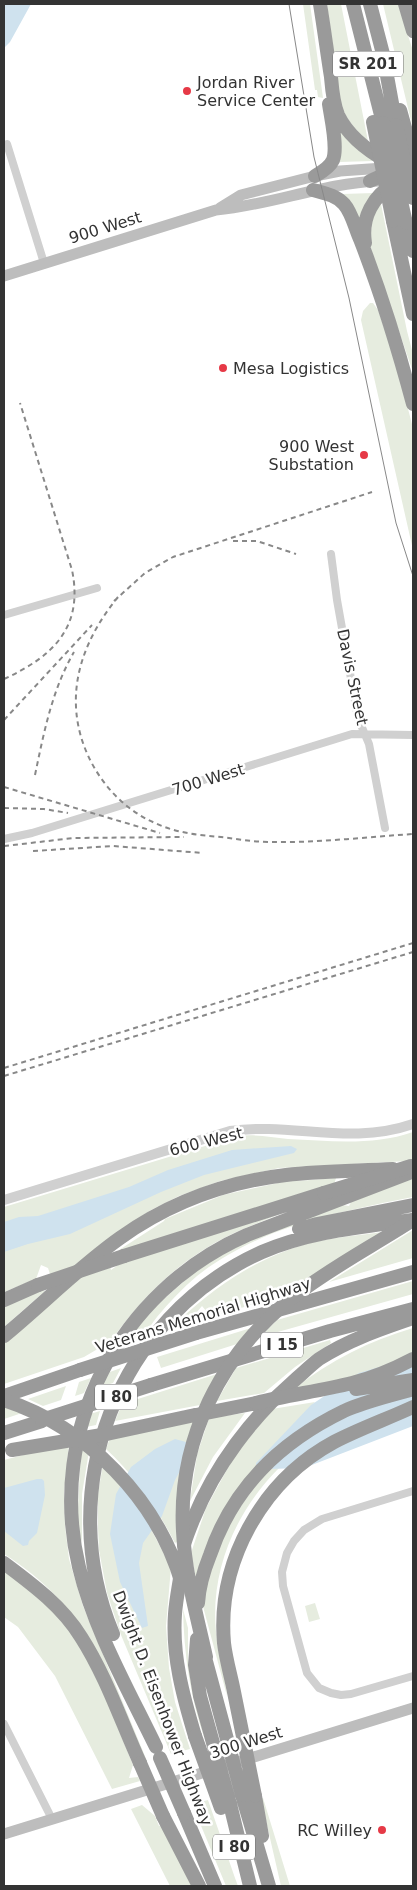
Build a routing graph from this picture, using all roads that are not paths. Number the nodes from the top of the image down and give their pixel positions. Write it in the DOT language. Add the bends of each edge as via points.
graph roads {
  1 [pos="316,4"];
  2 [pos="320,4"];
  3 [pos="352,4"];
  4 [pos="370,4"];
  5 [pos="405,4"];
  6 [pos="413,31"];
  7 [pos="389,124"];
  8 [pos="7,144"];
  9 [pos="413,157"];
  10 [pos="370,175"];
  11 [pos="407,175"];
  12 [pos="314,183"];
  13 [pos="413,198"];
  14 [pos="400,222"];
  15 [pos="413,251"];
  16 [pos="367,256"];
  17 [pos="44,263"];
  18 [pos="4,276"];
  19 [pos="413,314"];
  20 [pos="398,351"];
  21 [pos="413,387"];
  22 [pos="413,404"];
  23 [pos="331,554"];
  24 [pos="97,588"];
  25 [pos="4,616"];
  26 [pos="365,733"];
  27 [pos="413,734"];
  28 [pos="385,828"];
  29 [pos="4,838"];
  30 [pos="413,1124"];
  31 [pos="413,1168"];
  32 [pos="326,1198"];
  33 [pos="4,1200"];
  34 [pos="413,1205"];
  35 [pos="413,1220"];
  36 [pos="229,1270"];
  37 [pos="413,1272"];
  38 [pos="4,1300"];
  39 [pos="413,1309"];
  40 [pos="413,1318"];
  41 [pos="4,1336"];
  42 [pos="413,1359"];
  43 [pos="413,1380"];
  44 [pos="413,1389"];
  45 [pos="4,1398"];
  46 [pos="256,1402"];
  47 [pos="413,1407"];
  48 [pos="4,1433"];
  49 [pos="8,1451"];
  50 [pos="413,1491"];
  51 [pos="4,1562"];
  52 [pos="206,1658"];
  53 [pos="413,1676"];
  54 [pos="413,1708"];
  55 [pos="4,1724"];
  56 [pos="158,1752"];
  57 [pos="248,1795"];
  58 [pos="225,1806"];
  59 [pos="52,1819"];
  60 [pos="4,1834"];
  61 [pos="199,1886"];
  62 [pos="215,1886"];
  63 [pos="249,1886"];
  64 [pos="270,1886"];
  1 -- 12 [label="highway" via="335,147 332,161"];
  2 -- 11 [label="highway" via="338,114 364,146"];
  3 -- 7 [label="highway"];
  4 -- 7 [label="highway, SR 201" via="382,54"];
  5 -- 6 [label="highway"];
  7 -- 9 [label="highway"];
  7 -- 13 [label="highway, SR 201, bridge"];
  7 -- 14 [label="highway, bridge"];
  8 -- 17 [label="street"];
  9 -- 11 [label="highway"];
  10 -- 11 [label="highway"];
  10 -- 12 [label="main road, 900 West" via="340,171"];
  11 -- 16 [label="highway" via="383,189 372,204 363,232"];
  12 -- 16 [label="highway" via="344,204"];
  12 -- 17 [label="main road, 900 West" via="241,195 216,210"];
  14 -- 15 [label="highway"];
  14 -- 19 [label="highway"];
  16 -- 20 [label="highway"];
  17 -- 18 [label="main road, 900 West"];
  20 -- 21 [label="highway"];
  20 -- 22 [label="highway"];
  23 -- 26 [label="street, Davis Street" via="358,718"];
  24 -- 25 [label="street"];
  26 -- 27 [label="street, 700 West" via="382,736"];
  26 -- 28 [label="street, Davis Street"];
  26 -- 29 [label="street, 700 West" via="352,734 32,833"];
  30 -- 33 [label="street, 600 West" via="376,1134 333,1135 260,1129 230,1131"];
  31 -- 32 [label="highway, bridge"];
  31 -- 41 [label="highway" via="274,1176 234,1184 194,1198 162,1212 121,1237"];
  32 -- 38 [label="highway, bridge" via="124,1256"];
  32 -- 56 [label="highway" via="225,1246 167,1286 119,1340 85,1411 72,1484 76,1554 93,1611"];
  34 -- 36 [label="highway" via="298,1230 251,1250"];
  35 -- 36 [label="highway, Dwight D. Eisenhower Highway / I 80" via="310,1235 262,1252"];
  35 -- 52 [label="highway, bridge" via="304,1289 274,1312 234,1357 210,1399 189,1457 182,1518 185,1554"];
  36 -- 56 [label="highway, Dwight D. Eisenhower Highway / I 80" via="178,1310 133,1366 112,1408 100,1441 93,1476 90,1524 96,1582"];
  37 -- 45 [label="highway, Veterans Memorial Highway / I 15, bridge" via="196,1333"];
  39 -- 48 [label="highway, I 15, bridge" via="339,1328"];
  40 -- 58 [label="highway, Dwight D. Eisenhower Highway / I 80, bridge" via="344,1345 317,1360 290,1385 248,1427 220,1467 185,1542 174,1614 180,1688 195,1736"];
  42 -- 46 [label="highway, bridge" via="358,1382"];
  43 -- 46 [label="highway, bridge"];
  44 -- 58 [label="highway, bridge" via="344,1411 310,1429 252,1478 216,1536 198,1600 195,1665"];
  45 -- 52 [label="highway, bridge" via="66,1430 111,1466 132,1488 167,1544"];
  46 -- 49 [label="highway, bridge" via="102,1435"];
  47 -- 57 [label="highway, bridge" via="334,1442 307,1459 260,1510 240,1545 227,1590 224,1644"];
  50 -- 53 [label="street" via="313,1524 299,1535 287,1553 282,1572 282,1586 307,1673 319,1688 331,1693 352,1694"];
  51 -- 61 [label="highway, bridge" via="58,1607 81,1636 99,1669 162,1816"];
  52 -- 57 [label="highway, bridge"];
  54 -- 59 [label="main road, 300 West"];
  55 -- 59 [label="street"];
  56 -- 62 [label="highway, Dwight D. Eisenhower Highway / I 80, bridge"];
  57 -- 64 [label="highway"];
  58 -- 63 [label="highway, Dwight D. Eisenhower Highway / I 80"];
  59 -- 60 [label="main road, 300 West"];
}
